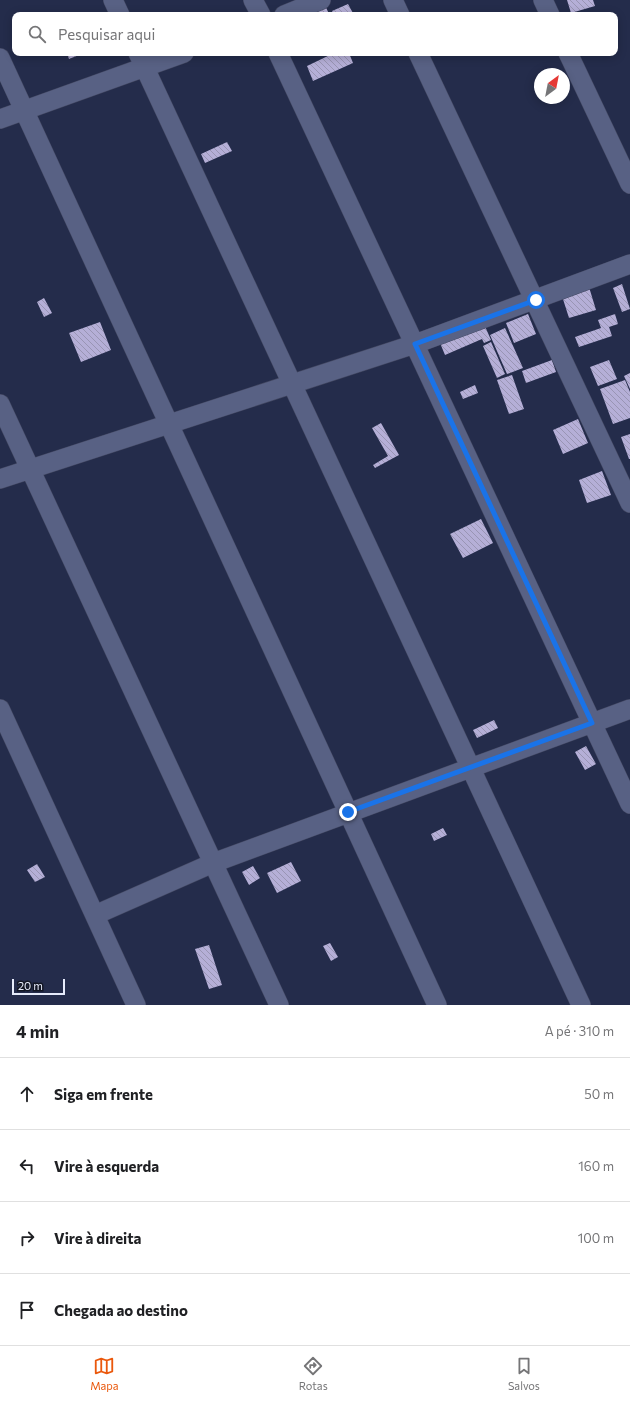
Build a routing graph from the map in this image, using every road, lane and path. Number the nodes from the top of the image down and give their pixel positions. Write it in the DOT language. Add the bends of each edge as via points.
graph roads {
  1 [pos="113,0"];
  2 [pos="254,0"];
  3 [pos="321,0"];
  4 [pos="392,0"];
  5 [pos="543,0"];
  6 [pos="119,12"];
  7 [pos="259,12"];
  8 [pos="291,12"];
  9 [pos="398,12"];
  10 [pos="549,12"];
  11 [pos="166,56"];
  12 [pos="279,56"];
  13 [pos="419,56"];
  14 [pos="569,56"];
  15 [pos="0,58"];
  16 [pos="142,60"];
  17 [pos="23,109"];
  18 [pos="0,119"];
  19 [pos="630,184"];
  20 [pos="630,264"];
  21 [pos="536,300"];
  22 [pos="415,344"];
  23 [pos="292,384"];
  24 [pos="0,404"];
  25 [pos="169,424"];
  26 [pos="30,468"];
  27 [pos="0,479"];
  28 [pos="630,503"];
  29 [pos="0,709"];
  30 [pos="630,709"];
  31 [pos="592,723"];
  32 [pos="470,767"];
  33 [pos="630,804"];
  34 [pos="348,812"];
  35 [pos="213,863"];
  36 [pos="95,915"];
  37 [pos="136,1005"];
  38 [pos="279,1005"];
  39 [pos="437,1005"];
  40 [pos="581,1005"];
  1 -- 6 [label="street"];
  2 -- 7 [label="street"];
  3 -- 8 [label="street"];
  4 -- 9 [label="street"];
  5 -- 10 [label="street"];
  11 -- 16 [label="street"];
  12 -- 22 [label="street"];
  13 -- 21 [label="street"];
  14 -- 19 [label="street"];
  15 -- 17 [label="street"];
  16 -- 17 [label="street"];
  16 -- 23 [label="street"];
  17 -- 18 [label="street"];
  17 -- 25 [label="street"];
  20 -- 21 [label="street"];
  21 -- 22 [label="street"];
  21 -- 28 [label="street"];
  22 -- 23 [label="street"];
  22 -- 31 [label="street"];
  23 -- 25 [label="street"];
  23 -- 32 [label="street"];
  24 -- 26 [label="street"];
  25 -- 26 [label="street"];
  25 -- 34 [label="street"];
  26 -- 27 [label="street"];
  26 -- 35 [label="street"];
  29 -- 36 [label="street"];
  30 -- 31 [label="street"];
  31 -- 32 [label="street"];
  31 -- 33 [label="street"];
  32 -- 34 [label="street"];
  32 -- 40 [label="street"];
  34 -- 35 [label="street"];
  34 -- 39 [label="street"];
  35 -- 36 [label="street"];
  35 -- 38 [label="street"];
  36 -- 37 [label="street"];
}
